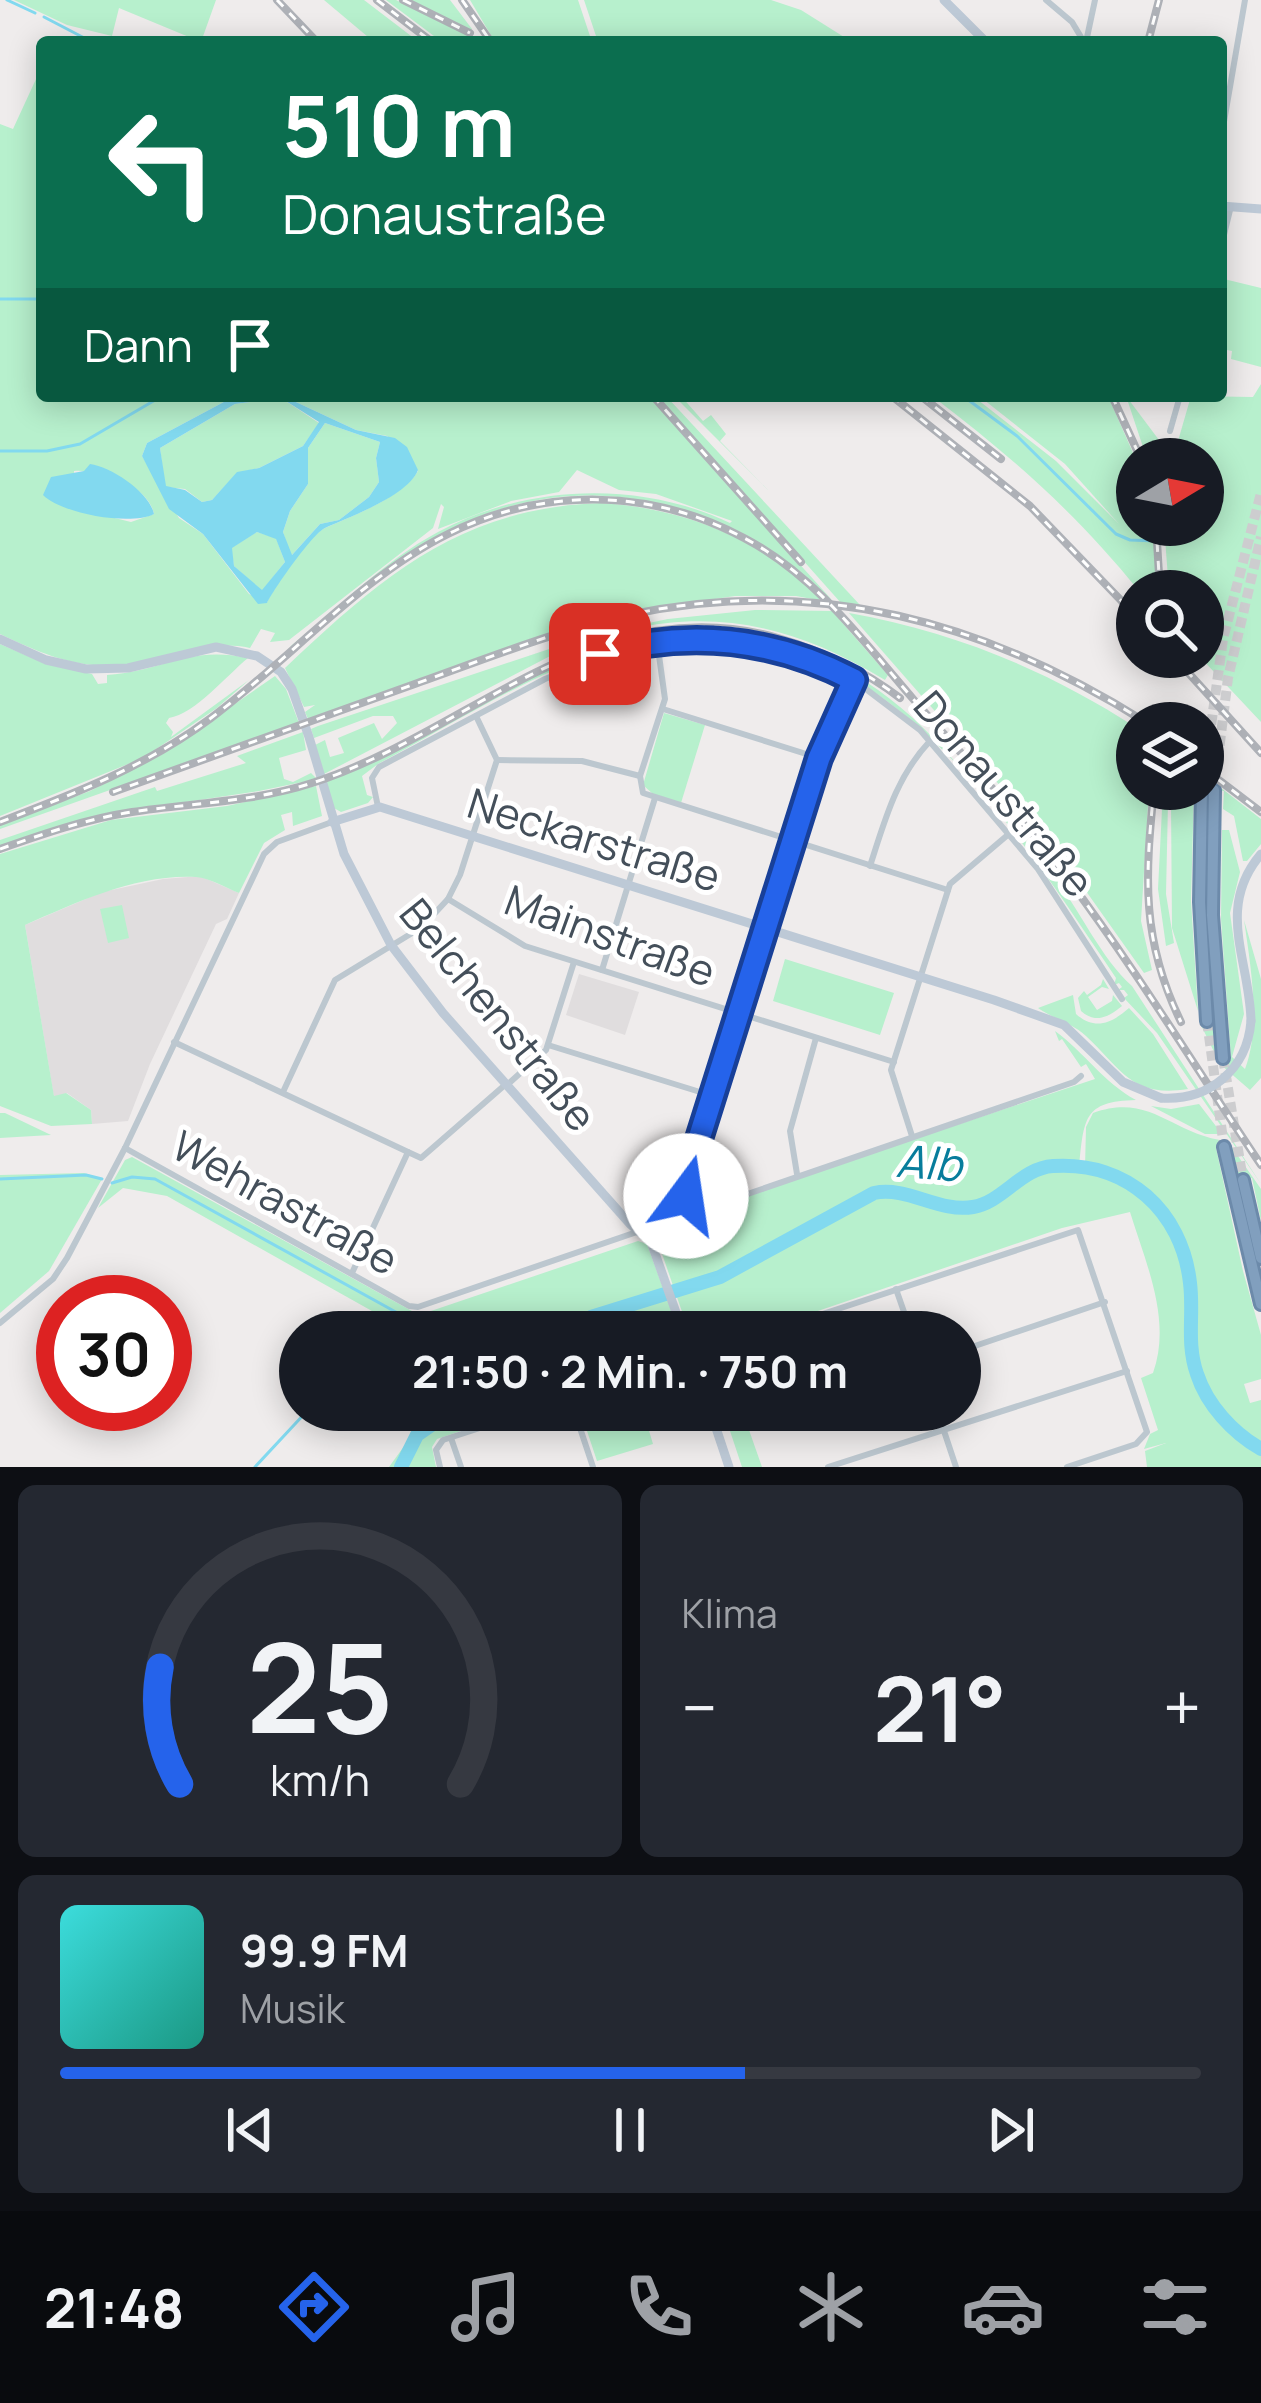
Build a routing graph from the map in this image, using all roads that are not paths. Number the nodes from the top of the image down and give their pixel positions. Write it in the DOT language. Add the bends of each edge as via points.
graph roads {
  1 [pos="944,0"];
  2 [pos="1046,0"];
  3 [pos="1095,0"];
  4 [pos="1245,0"];
  5 [pos="1092,17"];
  6 [pos="1072,22"];
  7 [pos="980,36"];
  8 [pos="1081,36"];
  9 [pos="1087,36"];
  10 [pos="1227,104"];
  11 [pos="1227,206"];
  12 [pos="1261,209"];
  13 [pos="1178,402"];
  14 [pos="1170,431"];
  15 [pos="0,639"];
  16 [pos="657,641"];
  17 [pos="854,680"];
  18 [pos="663,709"];
  19 [pos="476,716"];
  20 [pos="930,741"];
  21 [pos="819,758"];
  22 [pos="497,760"];
  23 [pos="640,776"];
  24 [pos="656,798"];
  25 [pos="378,807"];
  26 [pos="1206,810"];
  27 [pos="1209,810"];
  28 [pos="332,822"];
  29 [pos="1010,833"];
  30 [pos="472,836"];
  31 [pos="794,842"];
  32 [pos="1261,854"];
  33 [pos="870,866"];
  34 [pos="628,886"];
  35 [pos="948,890"];
  36 [pos="448,899"];
  37 [pos="767,928"];
  38 [pos="391,945"];
  39 [pos="574,962"];
  40 [pos="602,970"];
  41 [pos="921,977"];
  42 [pos="1122,999"];
  43 [pos="739,1014"];
  44 [pos="1207,1021"];
  45 [pos="816,1038"];
  46 [pos="174,1042"];
  47 [pos="548,1046"];
  48 [pos="1223,1058"];
  49 [pos="894,1062"];
  50 [pos="1082,1076"];
  51 [pos="506,1084"];
  52 [pos="283,1093"];
  53 [pos="713,1096"];
  54 [pos="912,1136"];
  55 [pos="1225,1147"];
  56 [pos="124,1148"];
  57 [pos="408,1152"];
  58 [pos="797,1174"];
  59 [pos="1243,1180"];
  60 [pos="691,1211"];
  61 [pos="640,1232"];
  62 [pos="1261,1258"];
  63 [pos="351,1275"];
  64 [pos="896,1289"];
  65 [pos="1105,1302"];
  66 [pos="1261,1304"];
  67 [pos="676,1311"];
  68 [pos="831,1311"];
  69 [pos="904,1311"];
  70 [pos="0,1323"];
  71 [pos="981,1344"];
  72 [pos="1128,1370"];
  73 [pos="981,1419"];
  74 [pos="472,1431"];
  75 [pos="581,1431"];
  76 [pos="717,1431"];
  77 [pos="944,1431"];
  78 [pos="451,1438"];
  79 [pos="440,1467"];
  80 [pos="461,1467"];
  81 [pos="593,1467"];
  82 [pos="729,1467"];
  83 [pos="828,1467"];
  84 [pos="956,1467"];
  85 [pos="1067,1467"];
  1 -- 7 [label="street"];
  2 -- 6 [label="street"];
  3 -- 5 [label="street"];
  4 -- 10 [label="street"];
  5 -- 6 [label="street"];
  5 -- 9 [label="street"];
  6 -- 8 [label="street"];
  11 -- 12 [label="street"];
  13 -- 14 [label="street"];
  15 -- 28 [label="street, Belchenstraße" via="86,669 128,668 212,647 266,661 292,689"];
  16 -- 17 [label="street, Donaustraße" via="742,641"];
  16 -- 18 [label="street"];
  16 -- 19 [label="street, Donaustraße" via="591,657"];
  17 -- 20 [label="street, Donaustraße"];
  17 -- 21 [label="street"];
  18 -- 21 [label="street"];
  18 -- 23 [label="street"];
  19 -- 22 [label="street"];
  19 -- 25 [label="street, Donaustraße" via="376,770"];
  20 -- 29 [label="street, Donaustraße"];
  20 -- 33 [label="street" via="896,789"];
  21 -- 31 [label="street"];
  22 -- 23 [label="street" via="582,761"];
  22 -- 30 [label="street"];
  23 -- 24 [label="street" via="643,794"];
  24 -- 31 [label="street"];
  24 -- 34 [label="street"];
  25 -- 28 [label="street"];
  25 -- 30 [label="street, Neckarstraße"];
  26 -- 44 [label="highway" via="1200,888"];
  27 -- 48 [label="highway"];
  28 -- 38 [label="street, Belchenstraße"];
  28 -- 46 [label="street" via="264,854"];
  29 -- 35 [label="street"];
  29 -- 42 [label="street, Donaustraße"];
  30 -- 34 [label="street, Neckarstraße"];
  30 -- 36 [label="street"];
  31 -- 33 [label="street"];
  31 -- 37 [label="street"];
  32 -- 41 [label="street, Neckarstraße, bridge" via="1236,906 1251,1021 1242,1056 1221,1082 1193,1096 1161,1098 1123,1082 1064,1025"];
  33 -- 35 [label="street"];
  34 -- 37 [label="street, Neckarstraße"];
  34 -- 40 [label="street"];
  35 -- 41 [label="street"];
  36 -- 38 [label="street"];
  36 -- 39 [label="street, Mainstraße" via="513,941"];
  37 -- 41 [label="street, Neckarstraße"];
  37 -- 43 [label="street"];
  38 -- 51 [label="street, Belchenstraße"];
  38 -- 52 [label="street" via="335,980"];
  39 -- 40 [label="street, Mainstraße"];
  39 -- 47 [label="street"];
  40 -- 43 [label="street, Mainstraße"];
  41 -- 49 [label="street"];
  43 -- 45 [label="street, Mainstraße"];
  43 -- 53 [label="street"];
  45 -- 49 [label="street, Mainstraße"];
  45 -- 58 [label="street" via="790,1131"];
  46 -- 52 [label="street"];
  46 -- 56 [label="street"];
  47 -- 51 [label="street"];
  47 -- 53 [label="street"];
  49 -- 54 [label="street" via="891,1079"];
  50 -- 54 [label="street"];
  51 -- 57 [label="street" via="421,1158"];
  51 -- 61 [label="street, Belchenstraße"];
  52 -- 57 [label="street"];
  53 -- 60 [label="street" via="685,1184"];
  54 -- 58 [label="street"];
  55 -- 66 [label="highway"];
  56 -- 63 [label="street, Wehrastraße"];
  56 -- 70 [label="street" via="53,1279"];
  57 -- 63 [label="street"];
  58 -- 60 [label="street"];
  59 -- 62 [label="highway"];
  60 -- 61 [label="street"];
  61 -- 63 [label="street, Wehrastraße" via="418,1307"];
  61 -- 67 [label="street, Belchenstraße"];
  64 -- 65 [label="street" via="1067,1231 1080,1232"];
  64 -- 68 [label="street"];
  64 -- 69 [label="street"];
  65 -- 71 [label="street"];
  65 -- 72 [label="street"];
  72 -- 73 [label="street"];
  72 -- 85 [label="street" via="1146,1437"];
  74 -- 78 [label="street"];
  75 -- 81 [label="street"];
  76 -- 82 [label="street"];
  77 -- 83 [label="street"];
  77 -- 84 [label="street"];
  78 -- 79 [label="street" via="436,1448"];
  78 -- 80 [label="street"];
}
